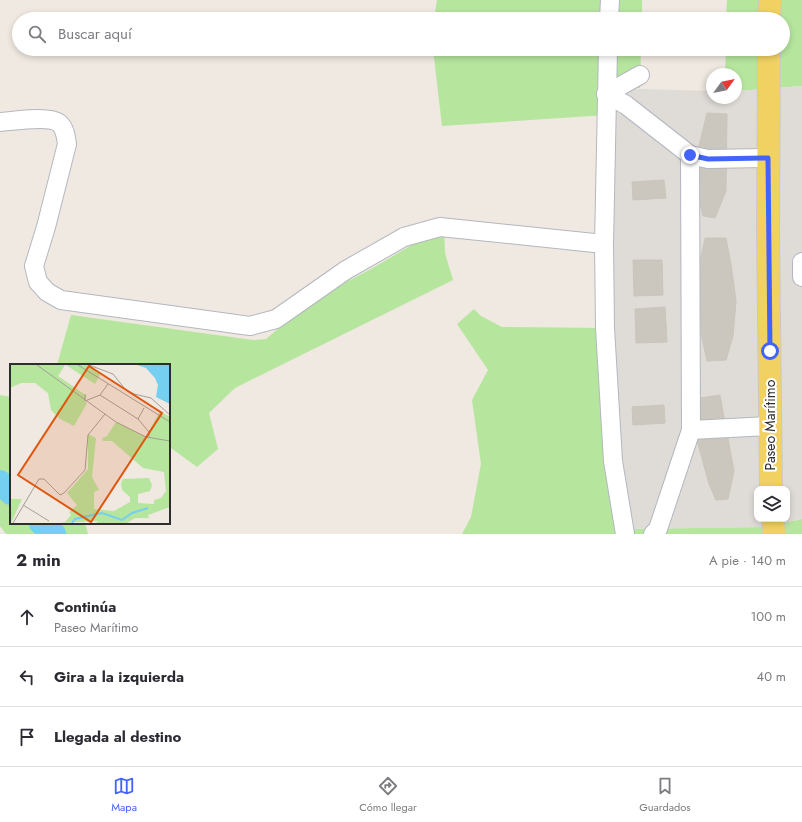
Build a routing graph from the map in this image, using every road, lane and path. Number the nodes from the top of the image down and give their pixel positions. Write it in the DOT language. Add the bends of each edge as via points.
graph roads {
  1 [pos="610,0"];
  2 [pos="770,0"];
  3 [pos="609,12"];
  4 [pos="769,12"];
  5 [pos="608,56"];
  6 [pos="769,56"];
  7 [pos="640,75"];
  8 [pos="606,94"];
  9 [pos="0,122"];
  10 [pos="690,155"];
  11 [pos="768,158"];
  12 [pos="604,244"];
  13 [pos="802,262"];
  14 [pos="802,277"];
  15 [pos="770,426"];
  16 [pos="690,430"];
  17 [pos="771,486"];
  18 [pos="773,522"];
  19 [pos="625,534"];
  20 [pos="653,534"];
  21 [pos="774,534"];
  1 -- 3 [label="street"];
  2 -- 4 [label="main road"];
  5 -- 8 [label="street"];
  6 -- 11 [label="main road, Paseo Marítimo"];
  7 -- 8 [label="street"];
  8 -- 10 [label="street" via="626,105"];
  8 -- 12 [label="street"];
  9 -- 12 [label="street" via="51,120 59,124 64,131 67,144 34,266 38,282 61,300 250,326 276,318 346,270 404,237 440,227"];
  10 -- 11 [label="street" via="708,159"];
  10 -- 16 [label="street"];
  11 -- 15 [label="main road, Paseo Marítimo"];
  12 -- 19 [label="street" via="604,328 613,461"];
  13 -- 14 [label="street"];
  15 -- 16 [label="street"];
  15 -- 17 [label="main road, Paseo Marítimo"];
  16 -- 20 [label="street" via="658,529"];
  18 -- 21 [label="main road"];
}
